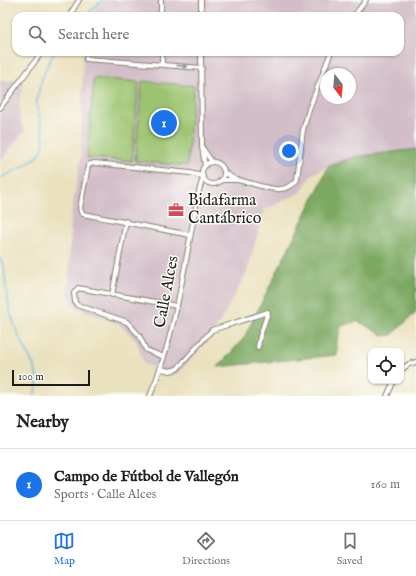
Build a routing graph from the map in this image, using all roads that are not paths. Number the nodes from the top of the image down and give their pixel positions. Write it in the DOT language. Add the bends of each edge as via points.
graph roads {
  1 [pos="79,0"];
  2 [pos="161,0"];
  3 [pos="201,0"];
  4 [pos="366,0"];
  5 [pos="72,12"];
  6 [pos="161,12"];
  7 [pos="201,12"];
  8 [pos="357,12"];
  9 [pos="39,56"];
  10 [pos="162,56"];
  11 [pos="201,56"];
  12 [pos="329,56"];
  13 [pos="86,60"];
  14 [pos="162,64"];
  15 [pos="202,68"];
  16 [pos="0,108"];
  17 [pos="202,147"];
  18 [pos="212,162"];
  19 [pos="204,166"];
  20 [pos="224,172"];
  21 [pos="202,175"];
  22 [pos="222,180"];
  23 [pos="237,180"];
  24 [pos="208,183"];
  25 [pos="199,191"];
  26 [pos="126,221"];
  27 [pos="190,235"];
  28 [pos="112,294"];
  29 [pos="177,306"];
  30 [pos="258,347"];
  31 [pos="164,357"];
  32 [pos="416,362"];
  33 [pos="404,368"];
  34 [pos="161,369"];
  35 [pos="393,384"];
  36 [pos="150,396"];
  37 [pos="387,396"];
  1 -- 5 [label="street"];
  2 -- 6 [label="street"];
  3 -- 7 [label="street"];
  4 -- 8 [label="street"];
  9 -- 16 [label="street"];
  10 -- 14 [label="street"];
  11 -- 15 [label="street"];
  12 -- 23 [label="street" via="308,109 297,180 289,188 278,189"];
  13 -- 14 [label="street"];
  14 -- 15 [label="street, one-way"];
  15 -- 17 [label="street"];
  17 -- 18 [label="street"];
  17 -- 19 [label="street"];
  18 -- 19 [label="street"];
  18 -- 20 [label="street" via="220,165"];
  19 -- 21 [label="street"];
  20 -- 22 [label="street"];
  20 -- 23 [label="street"];
  21 -- 24 [label="street"];
  21 -- 25 [label="street, Calle Alces"];
  21 -- 26 [label="street" via="90,164 82,194 81,212"];
  22 -- 23 [label="street"];
  22 -- 24 [label="street" via="217,184"];
  24 -- 25 [label="street"];
  25 -- 27 [label="street, Calle Alces"];
  26 -- 27 [label="street"];
  26 -- 28 [label="street"];
  27 -- 29 [label="street, Calle Alces"];
  28 -- 29 [label="street"];
  28 -- 31 [label="street" via="78,288 74,293 77,305 127,322 139,335 146,350"];
  29 -- 31 [label="street, Calle Alces"];
  30 -- 34 [label="street" via="268,312 212,330 177,369"];
  31 -- 34 [label="street, Calle Alces"];
  32 -- 33 [label="street"];
  34 -- 36 [label="street, Calle Alces"];
  35 -- 37 [label="street"];
}
